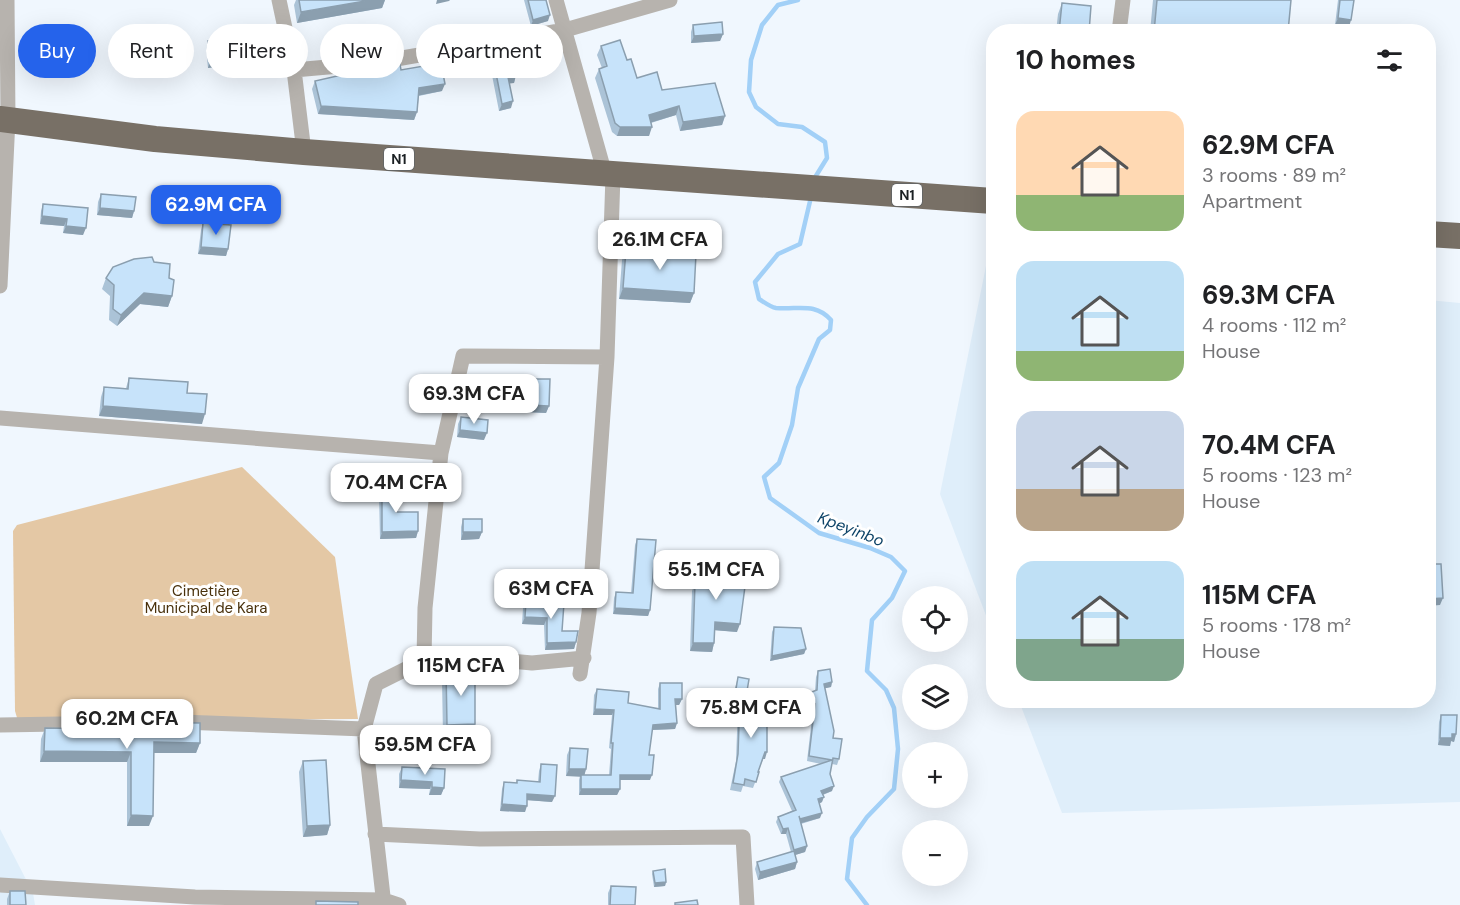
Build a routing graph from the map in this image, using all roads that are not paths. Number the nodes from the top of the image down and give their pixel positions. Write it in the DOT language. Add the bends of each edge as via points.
graph roads {
  1 [pos="7,0"];
  2 [pos="279,0"];
  3 [pos="556,0"];
  4 [pos="670,0"];
  5 [pos="1123,0"];
  6 [pos="284,24"];
  7 [pos="1120,24"];
  8 [pos="565,30"];
  9 [pos="308,69"];
  10 [pos="295,78"];
  11 [pos="4,119"];
  12 [pos="304,152"];
  13 [pos="609,175"];
  14 [pos="986,201"];
  15 [pos="1436,234"];
  16 [pos="1460,236"];
  17 [pos="0,286"];
  18 [pos="607,357"];
  19 [pos="0,418"];
  20 [pos="441,453"];
  21 [pos="584,658"];
  22 [pos="424,660"];
  23 [pos="580,674"];
  24 [pos="0,725"];
  25 [pos="364,729"];
  26 [pos="375,834"];
  27 [pos="0,885"];
  28 [pos="195,901"];
  29 [pos="384,902"];
  30 [pos="399,905"];
  31 [pos="747,905"];
  1 -- 11 [label="street"];
  2 -- 6 [label="street"];
  3 -- 8 [label="street"];
  4 -- 8 [label="street"];
  5 -- 7 [label="street"];
  8 -- 9 [label="street" via="373,63"];
  8 -- 13 [label="street"];
  10 -- 12 [label="street"];
  11 -- 12 [label="highway, N1"];
  11 -- 17 [label="street"];
  12 -- 13 [label="highway, N1"];
  13 -- 14 [label="highway, N1"];
  13 -- 18 [label="street"];
  15 -- 16 [label="highway"];
  18 -- 20 [label="street" via="464,356"];
  18 -- 21 [label="street"];
  19 -- 20 [label="street"];
  20 -- 22 [label="street" via="425,608"];
  21 -- 22 [label="street" via="532,663 467,657"];
  21 -- 23 [label="street"];
  22 -- 25 [label="street" via="376,684"];
  24 -- 25 [label="street" via="181,722"];
  25 -- 26 [label="street"];
  26 -- 29 [label="street"];
  26 -- 31 [label="street" via="480,839 743,837"];
  27 -- 28 [label="street"];
  28 -- 29 [label="street"];
  29 -- 30 [label="street"];
}
